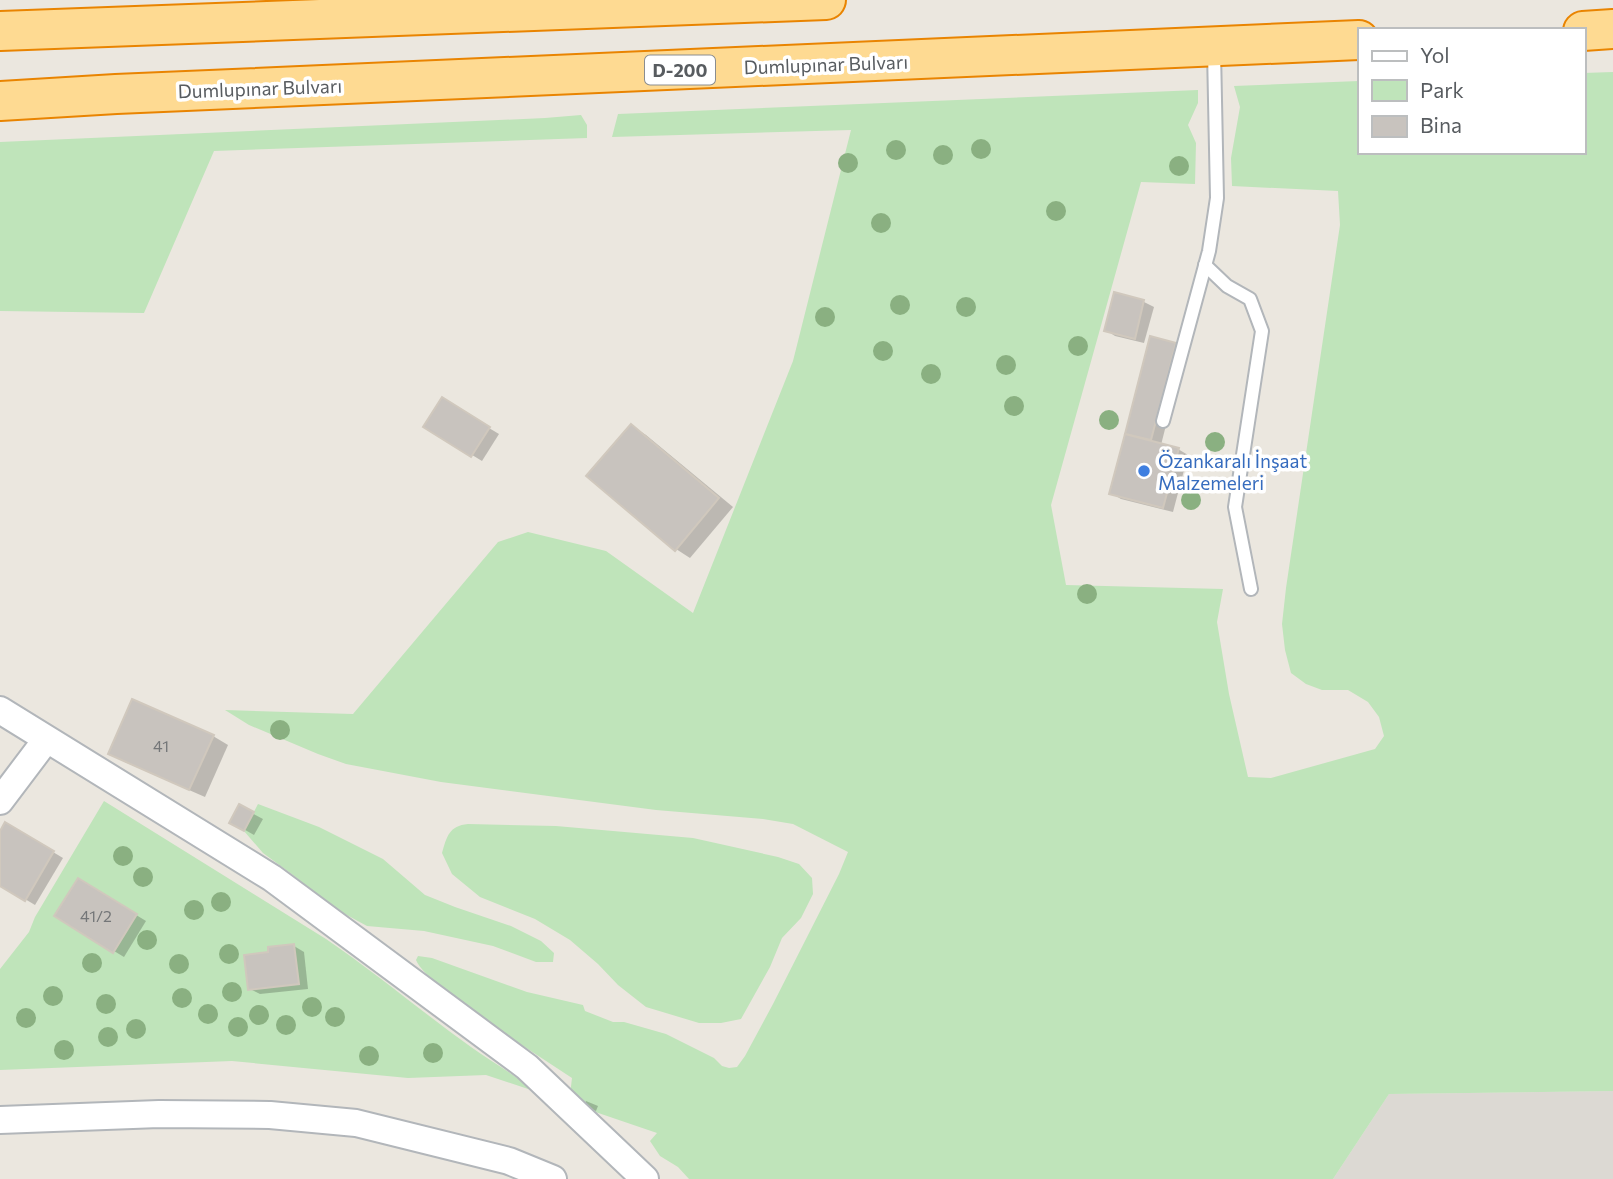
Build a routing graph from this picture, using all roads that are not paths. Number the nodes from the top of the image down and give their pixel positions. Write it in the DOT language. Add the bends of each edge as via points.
graph roads {
  1 [pos="826,0"];
  2 [pos="1613,29"];
  3 [pos="0,31"];
  4 [pos="1585,31"];
  5 [pos="1358,40"];
  6 [pos="1213,47"];
  7 [pos="0,101"];
  8 [pos="1205,265"];
  9 [pos="1163,421"];
  10 [pos="1251,589"];
  11 [pos="0,710"];
  12 [pos="46,740"];
  13 [pos="0,801"];
  14 [pos="0,1120"];
  15 [pos="553,1179"];
  16 [pos="645,1179"];
  1 -- 3 [label="highway"];
  2 -- 4 [label="highway"];
  5 -- 6 [label="highway, Dumlupınar Bulvarı / D-200"];
  6 -- 7 [label="highway, Dumlupınar Bulvarı / D-200"];
  6 -- 8 [label="lane" via="1217,198"];
  8 -- 9 [label="lane"];
  8 -- 10 [label="lane" via="1250,299 1262,331 1235,507"];
  11 -- 12 [label="street"];
  12 -- 13 [label="street"];
  12 -- 16 [label="street" via="272,877 527,1067"];
  14 -- 15 [label="street" via="159,1114 270,1115 356,1123 509,1161"];
}
